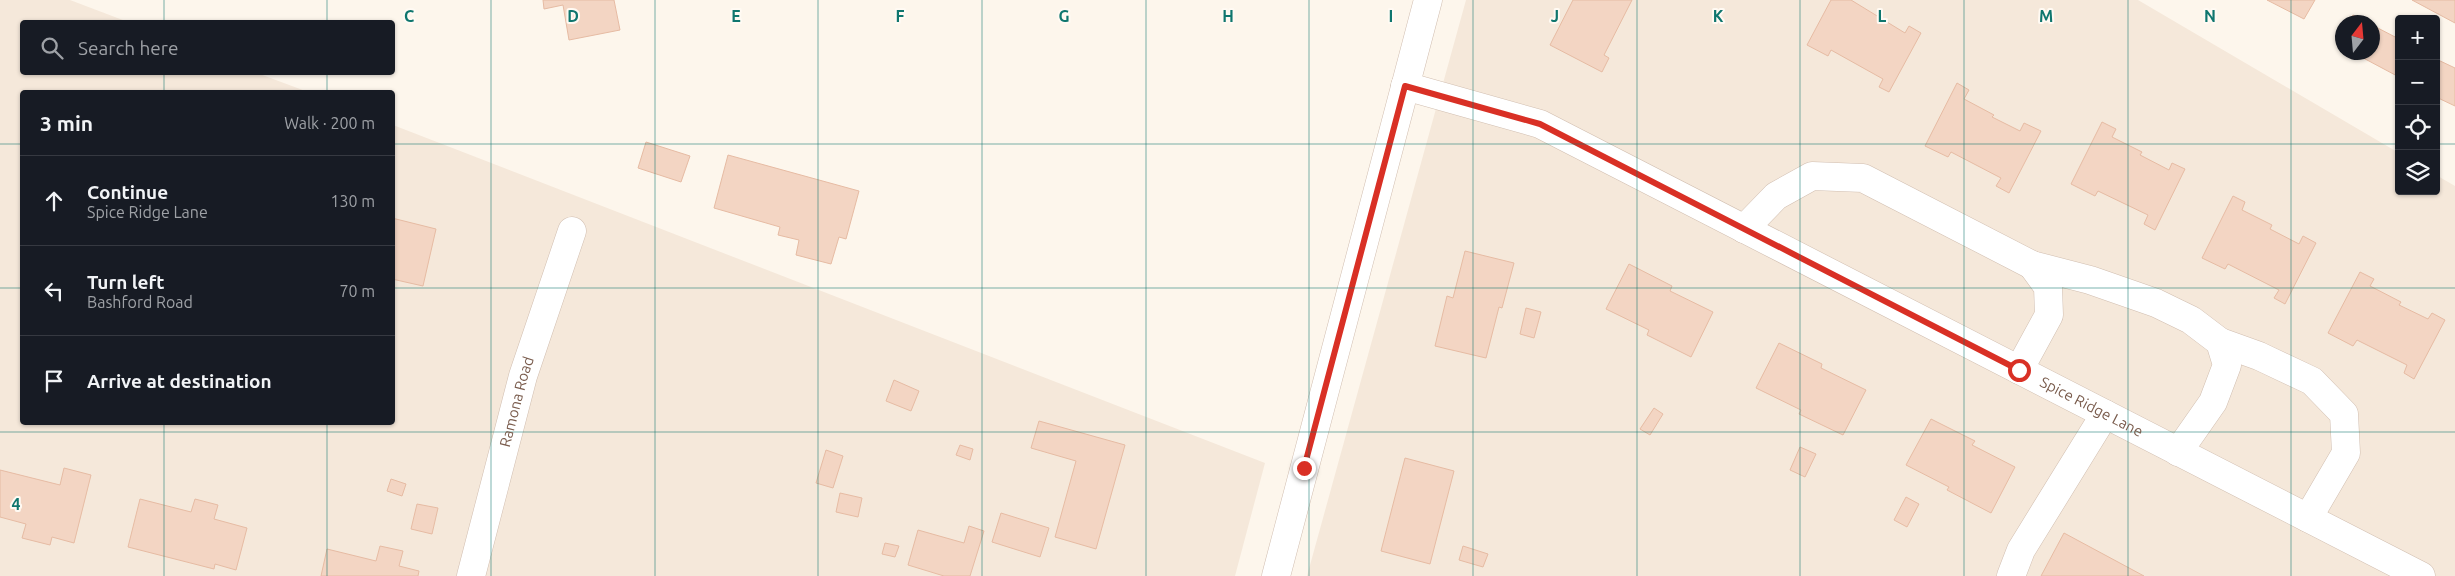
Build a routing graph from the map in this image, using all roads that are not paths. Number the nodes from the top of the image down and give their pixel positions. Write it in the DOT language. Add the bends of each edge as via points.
graph roads {
  1 [pos="1428,0"];
  2 [pos="1405,86"];
  3 [pos="1744,229"];
  4 [pos="572,231"];
  5 [pos="2032,265"];
  6 [pos="2220,342"];
  7 [pos="2019,370"];
  8 [pos="2105,414"];
  9 [pos="2178,452"];
  10 [pos="2308,518"];
  11 [pos="471,576"];
  12 [pos="1276,576"];
  13 [pos="2011,576"];
  14 [pos="2421,576"];
  1 -- 2 [label="street"];
  2 -- 3 [label="street, Spice Ridge Lane" via="1540,124"];
  2 -- 12 [label="street"];
  3 -- 5 [label="street" via="1776,196 1812,176 1862,178"];
  3 -- 7 [label="street, Spice Ridge Lane"];
  4 -- 11 [label="street, Ramona Road" via="524,376"];
  5 -- 6 [label="street" via="2090,280 2156,303 2191,320"];
  5 -- 7 [label="street" via="2048,287 2049,315"];
  6 -- 9 [label="street" via="2227,365 2213,402"];
  6 -- 10 [label="street" via="2312,381 2344,414 2346,452"];
  7 -- 8 [label="street, Spice Ridge Lane"];
  8 -- 9 [label="street, Spice Ridge Lane"];
  8 -- 13 [label="street" via="2021,550"];
  9 -- 10 [label="street, Spice Ridge Lane"];
  10 -- 14 [label="street, Spice Ridge Lane"];
}
